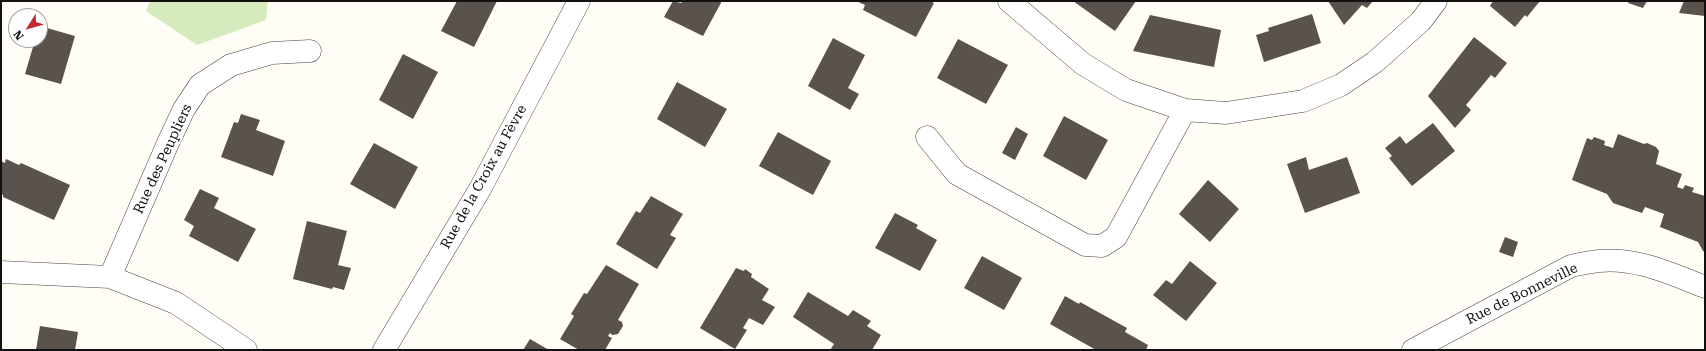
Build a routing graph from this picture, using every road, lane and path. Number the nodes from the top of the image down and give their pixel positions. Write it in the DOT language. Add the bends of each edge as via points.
graph roads {
  1 [pos="579,1"];
  2 [pos="1009,1"];
  3 [pos="1436,1"];
  4 [pos="310,51"];
  5 [pos="1185,110"];
  6 [pos="927,137"];
  7 [pos="1,272"];
  8 [pos="110,277"];
  9 [pos="1705,287"];
  10 [pos="246,350"];
  11 [pos="384,350"];
  12 [pos="1414,350"];
  1 -- 11 [label="street, Rue de la Croix au Fèvre" via="480,189"];
  2 -- 5 [label="street" via="1083,64 1126,90"];
  3 -- 5 [label="street" via="1421,21 1375,62 1341,85 1303,101 1226,114"];
  4 -- 8 [label="street, Rue des Peupliers" via="272,53 231,65 200,85 184,109 168,143"];
  5 -- 6 [label="street" via="1116,237 1102,246 1085,245 957,174"];
  7 -- 8 [label="street"];
  8 -- 10 [label="street" via="176,303"];
  9 -- 12 [label="street, Rue de Bonneville" via="1641,264 1619,260 1571,266"];
}
